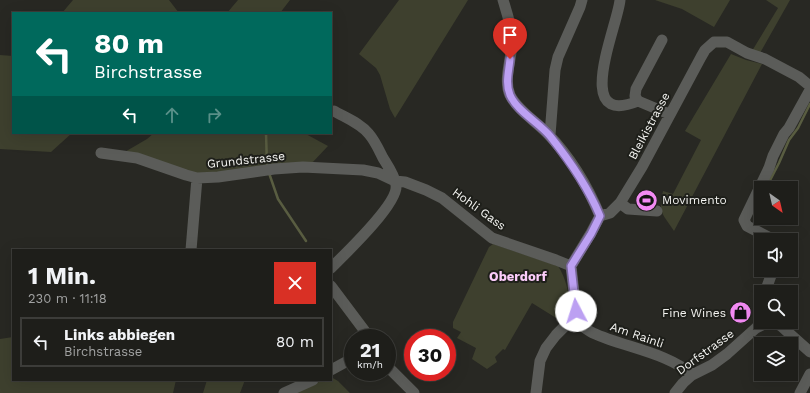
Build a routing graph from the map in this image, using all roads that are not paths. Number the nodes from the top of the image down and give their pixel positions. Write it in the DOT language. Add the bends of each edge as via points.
graph roads {
  1 [pos="503,0"];
  2 [pos="582,0"];
  3 [pos="620,0"];
  4 [pos="662,40"];
  5 [pos="810,86"];
  6 [pos="810,90"];
  7 [pos="638,101"];
  8 [pos="334,112"];
  9 [pos="669,114"];
  10 [pos="550,136"];
  11 [pos="101,153"];
  12 [pos="197,178"];
  13 [pos="395,181"];
  14 [pos="620,203"];
  15 [pos="657,211"];
  16 [pos="600,216"];
  17 [pos="760,233"];
  18 [pos="191,249"];
  19 [pos="571,266"];
  20 [pos="332,267"];
  21 [pos="332,287"];
  22 [pos="572,319"];
  23 [pos="363,329"];
  24 [pos="755,329"];
  25 [pos="784,329"];
  26 [pos="810,352"];
  27 [pos="344,363"];
  28 [pos="332,369"];
  29 [pos="810,374"];
  30 [pos="396,375"];
  31 [pos="692,375"];
  32 [pos="311,381"];
  33 [pos="284,393"];
  34 [pos="414,393"];
  35 [pos="536,393"];
  36 [pos="675,393"];
  37 [pos="800,393"];
  1 -- 10 [label="street" via="512,41 508,90 514,103"];
  2 -- 10 [label="street" via="558,57"];
  3 -- 7 [label="street" via="606,54 602,92 607,100 616,106"];
  4 -- 7 [label="street" via="636,89 635,96"];
  5 -- 9 [label="street, Bleikistrasse" via="765,58 747,53 727,42 714,42 704,52"];
  6 -- 17 [label="street" via="772,156 769,168 744,220 747,226"];
  7 -- 9 [label="street"];
  8 -- 13 [label="street" via="369,133"];
  9 -- 14 [label="street, Bleikistrasse"];
  10 -- 16 [label="street" via="586,186"];
  11 -- 12 [label="street, Grundstrasse" via="137,158"];
  12 -- 13 [label="street, Grundstrasse" via="303,167 363,170 378,173"];
  12 -- 18 [label="street"];
  13 -- 19 [label="street, Hohli Gass" via="405,182 443,199 492,238"];
  13 -- 20 [label="street" via="396,190 373,225"];
  14 -- 15 [label="street" via="628,209"];
  14 -- 16 [label="street, Bleikistrasse" via="610,213"];
  16 -- 19 [label="street"];
  19 -- 22 [label="street" via="576,311"];
  21 -- 23 [label="street"];
  22 -- 31 [label="street, Am Rainli" via="591,332 670,360"];
  22 -- 35 [label="street" via="546,348 540,361"];
  24 -- 31 [label="street, Dorfstrasse" via="712,365"];
  25 -- 26 [label="street, Dorfstrasse"];
  27 -- 28 [label="street"];
  29 -- 37 [label="street"];
  30 -- 34 [label="street"];
  31 -- 36 [label="street, Dorfstrasse"];
  32 -- 33 [label="street"];
}
